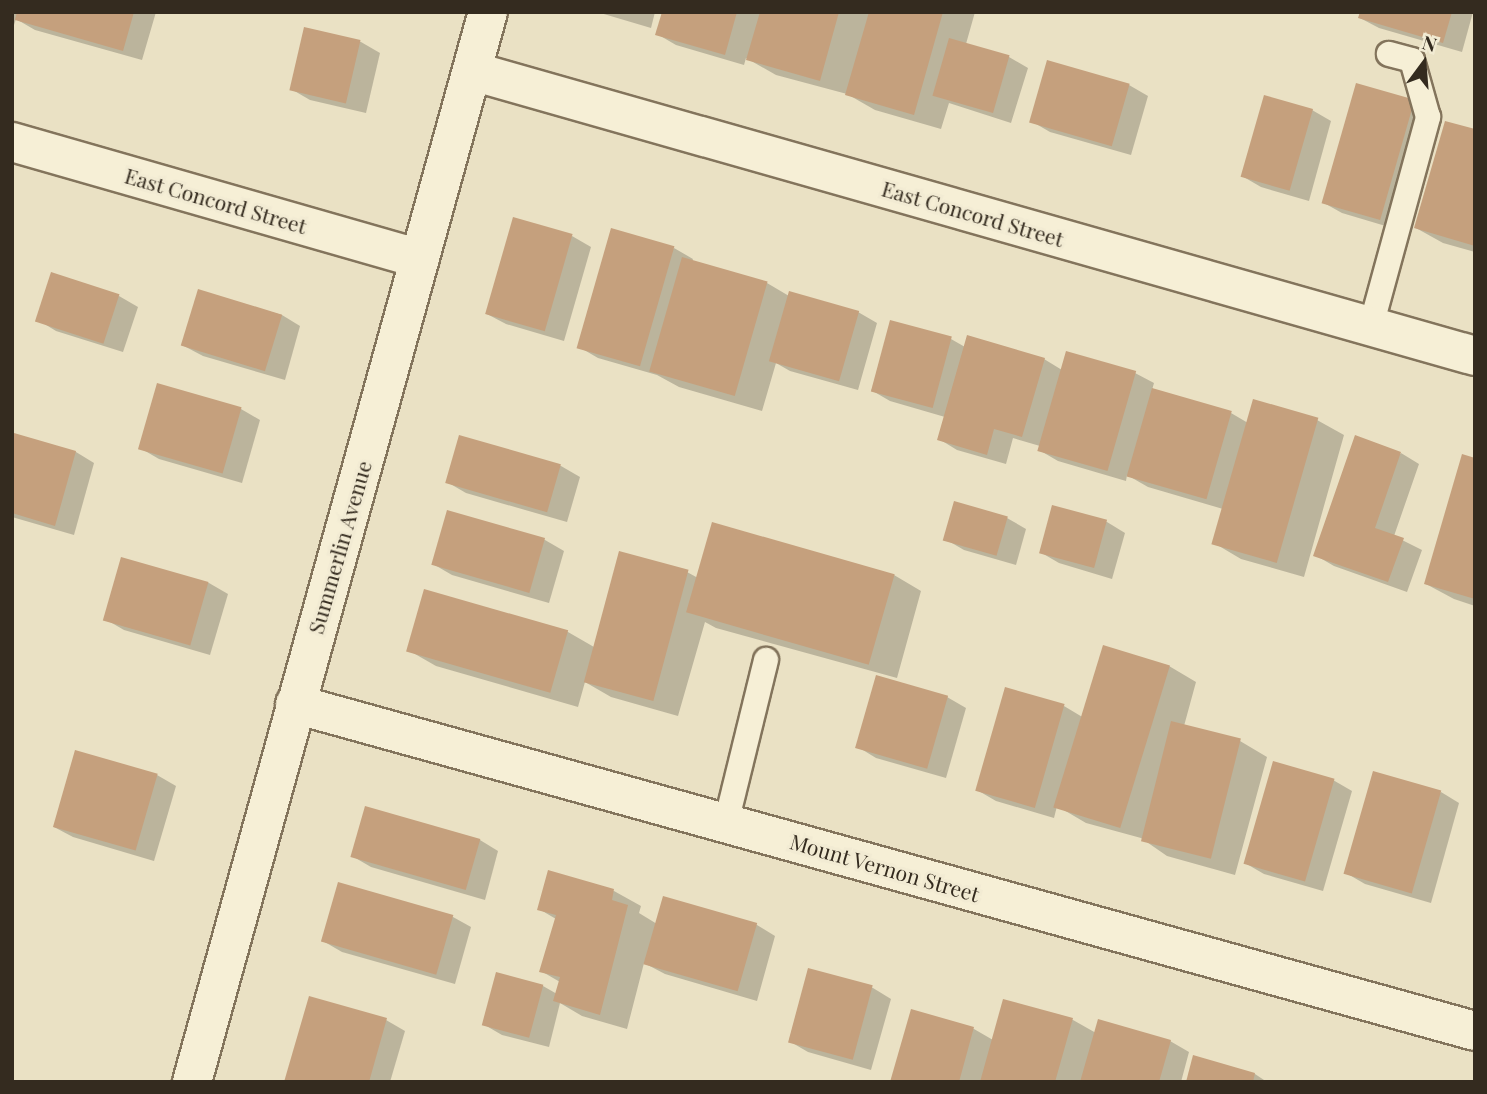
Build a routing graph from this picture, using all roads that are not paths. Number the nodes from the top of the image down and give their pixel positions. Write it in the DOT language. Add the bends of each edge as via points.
graph roads {
  1 [pos="488,12"];
  2 [pos="1389,54"];
  3 [pos="472,71"];
  4 [pos="12,142"];
  5 [pos="420,259"];
  6 [pos="1371,326"];
  7 [pos="1475,356"];
  8 [pos="766,660"];
  9 [pos="295,704"];
  10 [pos="726,823"];
  11 [pos="1475,1031"];
  12 [pos="192,1082"];
  1 -- 3 [label="street, Summerlin Avenue"];
  2 -- 6 [label="lane" via="1412,60 1428,117"];
  3 -- 5 [label="street, Summerlin Avenue"];
  3 -- 6 [label="street, East Concord Street"];
  4 -- 5 [label="street, East Concord Street"];
  5 -- 9 [label="street, Summerlin Avenue"];
  6 -- 7 [label="street, East Concord Street"];
  8 -- 10 [label="lane"];
  9 -- 10 [label="street, Mount Vernon Street"];
  9 -- 12 [label="street, Summerlin Avenue"];
  10 -- 11 [label="street, Mount Vernon Street"];
}
